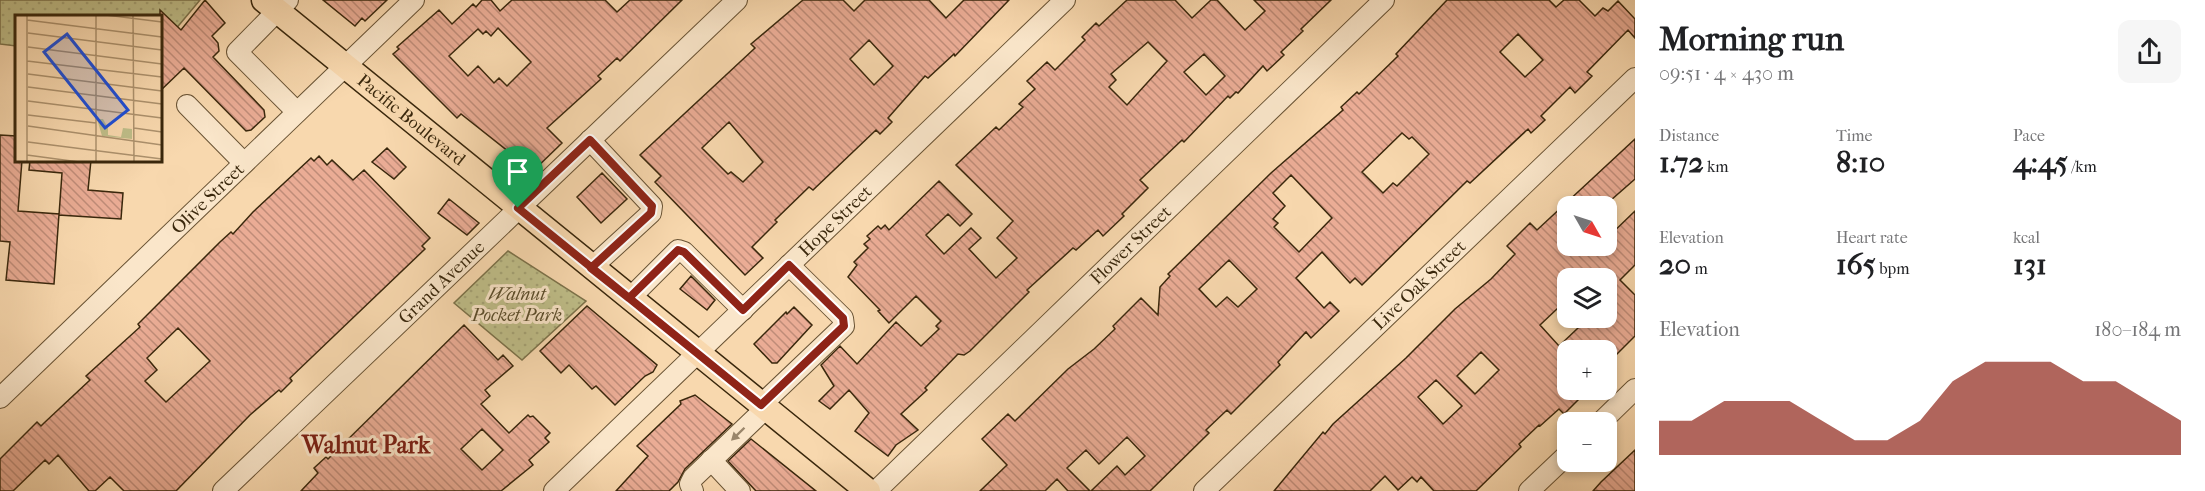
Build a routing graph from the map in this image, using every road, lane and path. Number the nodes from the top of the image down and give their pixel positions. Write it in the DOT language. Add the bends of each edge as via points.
graph roads {
  1 [pos="414,0"];
  2 [pos="737,0"];
  3 [pos="1065,0"];
  4 [pos="1384,0"];
  5 [pos="276,4"];
  6 [pos="345,66"];
  7 [pos="1635,78"];
  8 [pos="188,105"];
  9 [pos="297,112"];
  10 [pos="590,140"];
  11 [pos="244,164"];
  12 [pos="518,208"];
  13 [pos="789,265"];
  14 [pos="591,268"];
  15 [pos="629,298"];
  16 [pos="743,310"];
  17 [pos="697,354"];
  18 [pos="1635,389"];
  19 [pos="0,398"];
  20 [pos="763,407"];
  21 [pos="1611,412"];
  22 [pos="711,460"];
  23 [pos="1557,464"];
  24 [pos="224,491"];
  25 [pos="554,491"];
  26 [pos="693,491"];
  27 [pos="740,491"];
  28 [pos="868,491"];
  29 [pos="876,491"];
  30 [pos="1204,491"];
  31 [pos="1529,491"];
  1 -- 6 [label="street, Olive Street"];
  2 -- 10 [label="street, Grand Avenue"];
  3 -- 13 [label="street, Hope Street"];
  4 -- 29 [label="street, Flower Street"];
  5 -- 6 [label="main road, Pacific Boulevard"];
  5 -- 9 [label="street" via="233,48"];
  6 -- 9 [label="street, Olive Street"];
  6 -- 12 [label="main road, Pacific Boulevard"];
  7 -- 30 [label="street, Live Oak Street"];
  8 -- 11 [label="street"];
  9 -- 11 [label="street, Olive Street"];
  10 -- 12 [label="street, Grand Avenue"];
  10 -- 14 [label="street" via="652,206 651,213"];
  11 -- 19 [label="street, Olive Street"];
  12 -- 14 [label="main road, Pacific Boulevard"];
  12 -- 24 [label="street, Grand Avenue"];
  13 -- 16 [label="street, Hope Street"];
  13 -- 20 [label="street" via="843,318 844,326"];
  14 -- 15 [label="main road, Pacific Boulevard"];
  15 -- 16 [label="street" via="678,250"];
  15 -- 17 [label="main road, Pacific Boulevard"];
  16 -- 17 [label="street, Hope Street"];
  17 -- 20 [label="main road, Pacific Boulevard"];
  17 -- 25 [label="street, Hope Street"];
  18 -- 21 [label="street"];
  20 -- 22 [label="street, one-way"];
  20 -- 28 [label="main road, Pacific Boulevard"];
  22 -- 26 [label="street" via="693,478"];
  22 -- 27 [label="street"];
  23 -- 31 [label="street"];
}
